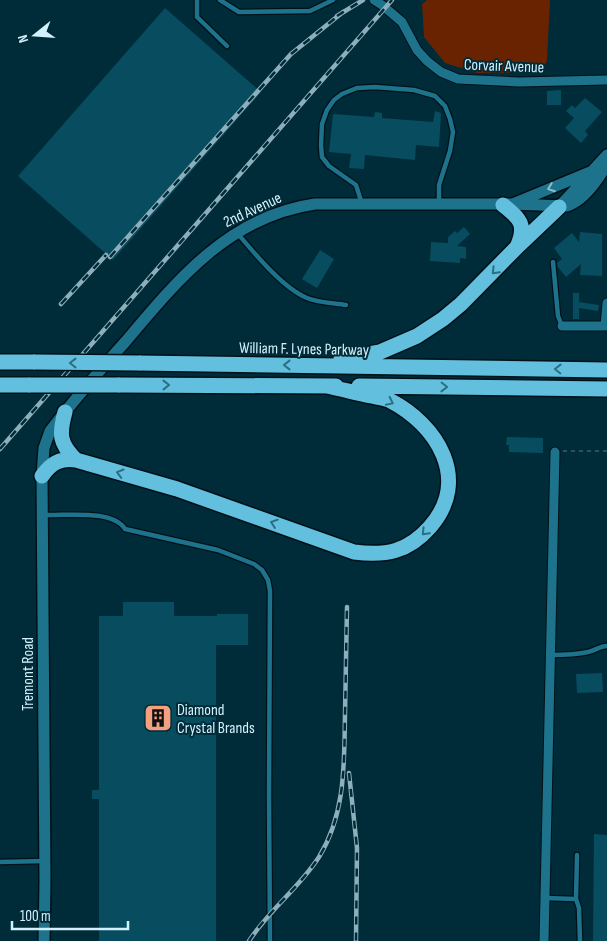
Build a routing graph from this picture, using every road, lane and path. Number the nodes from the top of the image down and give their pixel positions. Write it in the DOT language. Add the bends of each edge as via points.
graph roads {
  1 [pos="197,0"];
  2 [pos="220,0"];
  3 [pos="333,0"];
  4 [pos="374,0"];
  5 [pos="228,46"];
  6 [pos="607,80"];
  7 [pos="607,155"];
  8 [pos="607,164"];
  9 [pos="590,172"];
  10 [pos="362,204"];
  11 [pos="507,204"];
  12 [pos="439,205"];
  13 [pos="559,207"];
  14 [pos="237,233"];
  15 [pos="517,247"];
  16 [pos="553,262"];
  17 [pos="607,303"];
  18 [pos="346,304"];
  19 [pos="562,326"];
  20 [pos="606,326"];
  21 [pos="0,362"];
  22 [pos="312,365"];
  23 [pos="607,370"];
  24 [pos="0,385"];
  25 [pos="326,386"];
  26 [pos="607,390"];
  27 [pos="65,412"];
  28 [pos="607,451"];
  29 [pos="555,452"];
  30 [pos="76,460"];
  31 [pos="42,476"];
  32 [pos="43,515"];
  33 [pos="607,646"];
  34 [pos="550,654"];
  35 [pos="577,855"];
  36 [pos="45,861"];
  37 [pos="0,862"];
  38 [pos="545,898"];
  39 [pos="576,899"];
  40 [pos="44,941"];
  41 [pos="270,941"];
  42 [pos="544,941"];
  43 [pos="580,941"];
  1 -- 5 [label="lane" via="198,16"];
  2 -- 3 [label="lane" via="239,12 310,11"];
  4 -- 6 [label="street, Corvair Avenue" via="402,22 427,61 458,79 519,82"];
  7 -- 9 [label="street"];
  8 -- 13 [label="street" via="582,198"];
  9 -- 11 [label="street, one-way"];
  9 -- 13 [label="street"];
  10 -- 12 [label="street, 2nd Avenue"];
  10 -- 12 [label="lane" via="356,185 322,157 322,124 327,110 342,94 357,88 375,87 414,90 435,96 445,106 453,132 439,185"];
  10 -- 14 [label="street, 2nd Avenue" via="298,207 276,213"];
  11 -- 12 [label="street, 2nd Avenue"];
  11 -- 13 [label="street, 2nd Avenue"];
  11 -- 15 [label="highway" via="520,222 522,236"];
  13 -- 15 [label="highway"];
  14 -- 18 [label="lane" via="292,290 309,299"];
  14 -- 27 [label="street, 2nd Avenue" via="204,256 165,295"];
  15 -- 22 [label="highway, one-way" via="461,304 417,336 380,352"];
  16 -- 19 [label="lane" via="558,316"];
  17 -- 20 [label="street"];
  19 -- 20 [label="street"];
  22 -- 21 [label="highway, William F. Lynes Parkway, one-way, bridge"];
  23 -- 22 [label="highway, William F. Lynes Parkway, one-way"];
  24 -- 25 [label="highway, one-way, bridge"];
  25 -- 26 [label="highway, one-way"];
  25 -- 30 [label="highway, one-way" via="388,400 416,418 441,449 448,467 446,502 425,533 400,550 371,554 354,552 178,489"];
  27 -- 30 [label="highway" via="61,436 65,449"];
  27 -- 31 [label="street, Tremont Road" via="50,431 44,448"];
  28 -- 29 [label="path"];
  29 -- 34 [label="street"];
  30 -- 31 [label="highway" via="56,462"];
  31 -- 32 [label="street, Tremont Road"];
  32 -- 36 [label="street, Tremont Road"];
  32 -- 41 [label="lane" via="110,518 125,529 194,544 254,564 268,580"];
  33 -- 34 [label="lane" via="590,652"];
  34 -- 38 [label="street"];
  35 -- 39 [label="lane"];
  36 -- 37 [label="lane"];
  36 -- 40 [label="street, Tremont Road"];
  38 -- 39 [label="lane"];
  38 -- 42 [label="street"];
  39 -- 43 [label="lane"];
}
